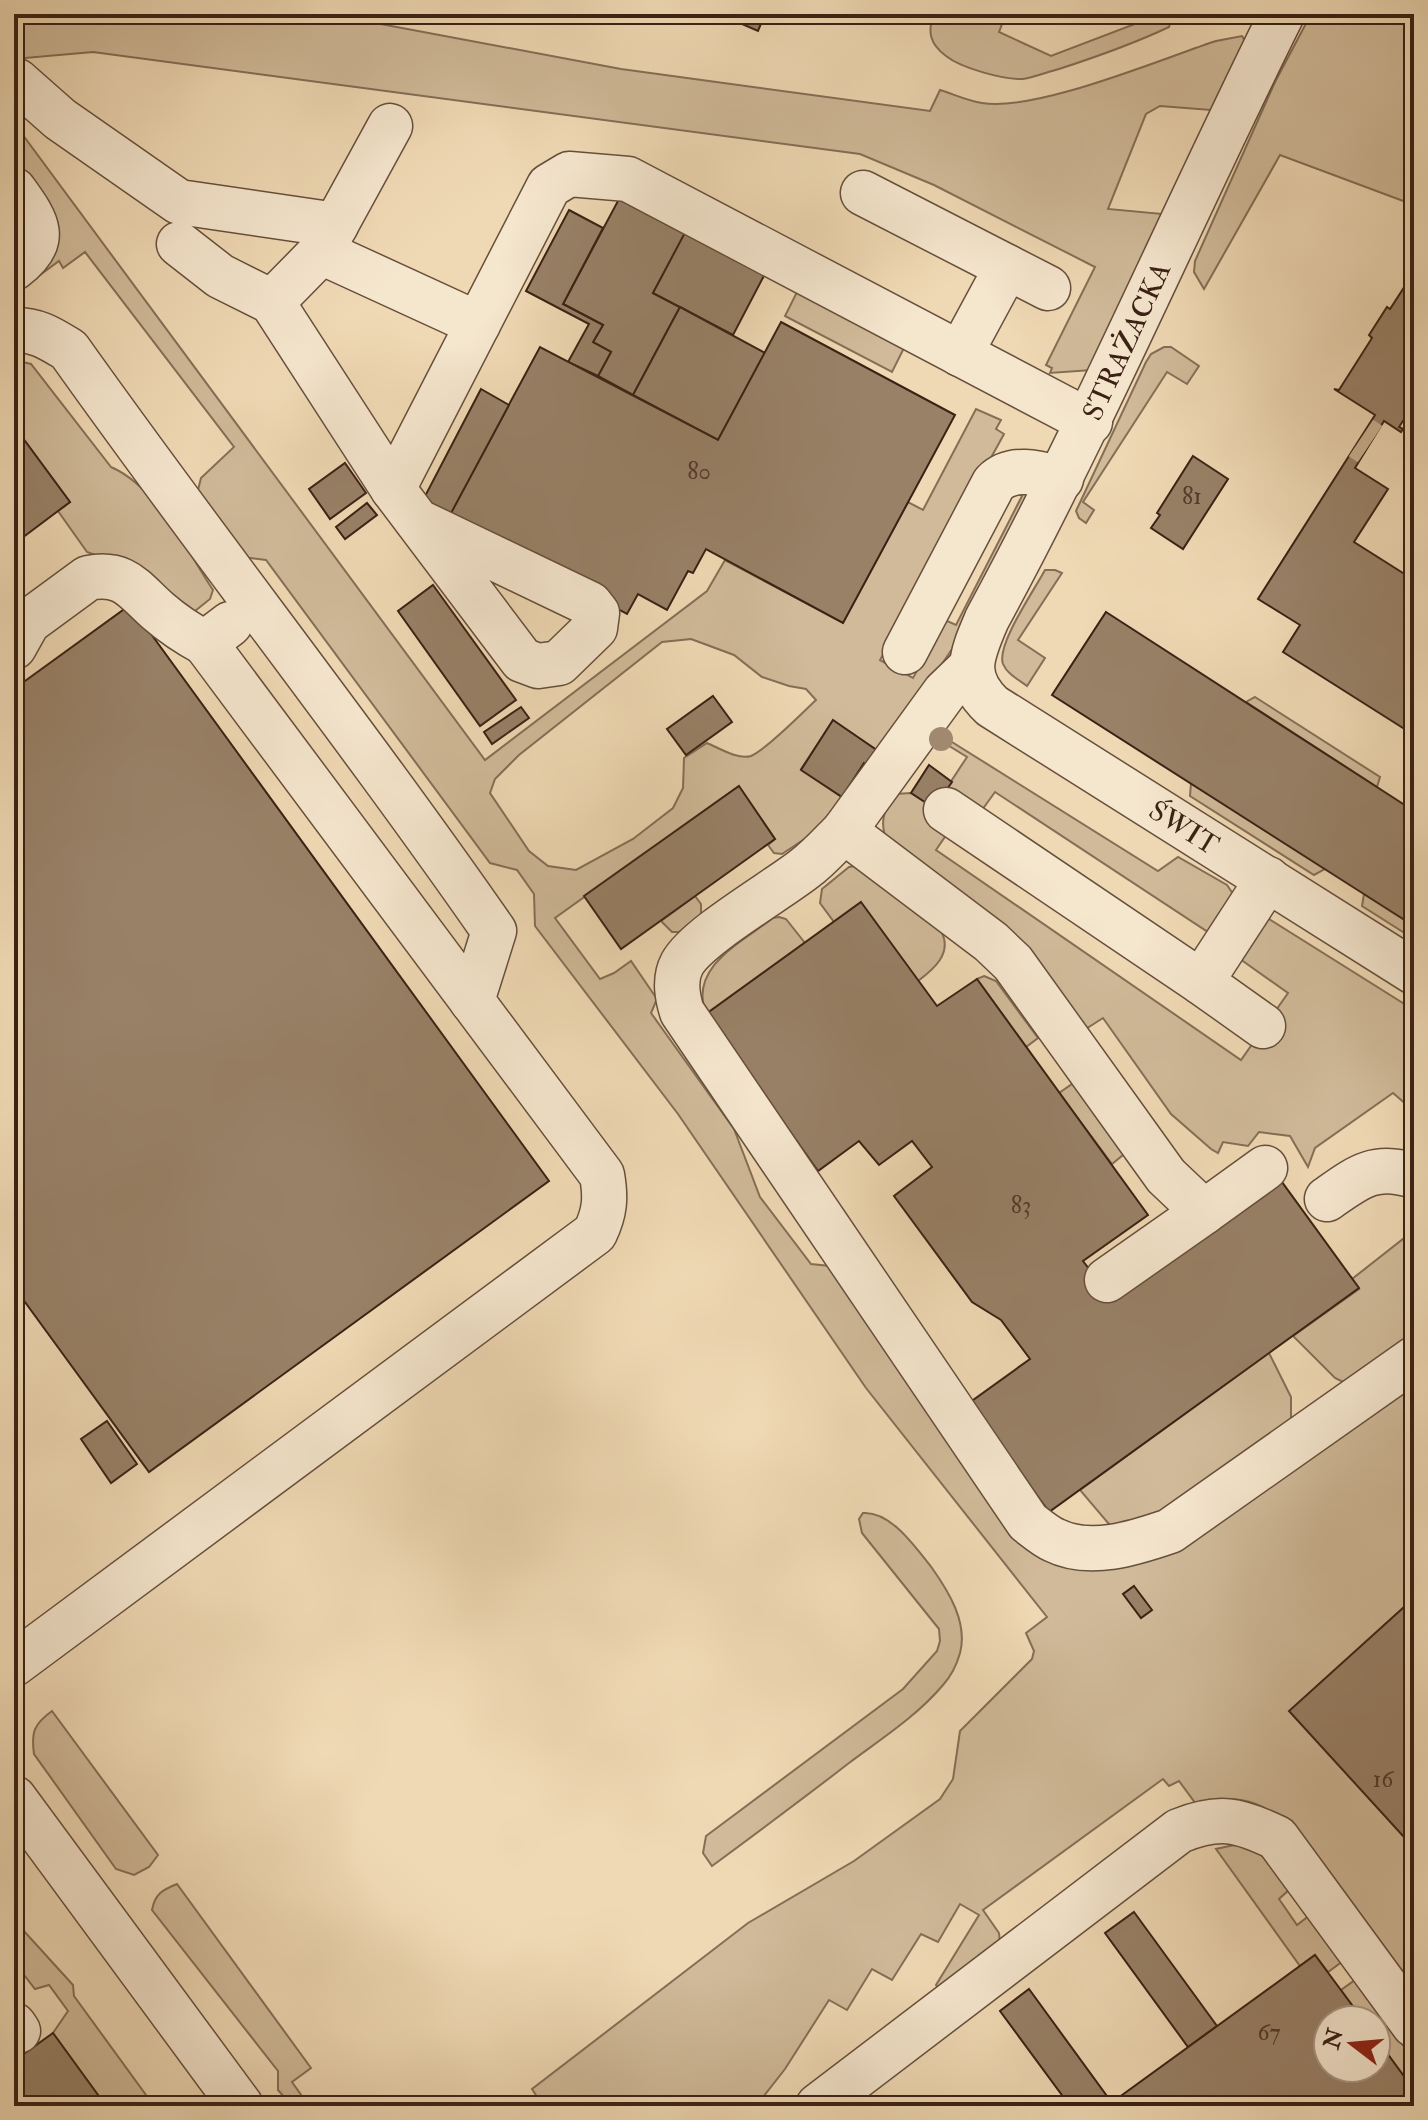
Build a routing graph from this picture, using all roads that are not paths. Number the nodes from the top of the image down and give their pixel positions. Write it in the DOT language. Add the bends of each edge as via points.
graph roads {
  1 [pos="1282,14"];
  2 [pos="17,81"];
  3 [pos="390,126"];
  4 [pos="14,190"];
  5 [pos="863,193"];
  6 [pos="328,239"];
  7 [pos="179,244"];
  8 [pos="1007,267"];
  9 [pos="14,268"];
  10 [pos="1048,288"];
  11 [pos="272,302"];
  12 [pos="478,324"];
  13 [pos="14,330"];
  14 [pos="960,354"];
  15 [pos="1090,422"];
  16 [pos="1061,479"];
  17 [pos="256,606"];
  18 [pos="205,643"];
  19 [pos="14,647"];
  20 [pos="905,652"];
  21 [pos="971,667"];
  22 [pos="946,810"];
  23 [pos="844,831"];
  24 [pos="1268,879"];
  25 [pos="1414,972"];
  26 [pos="1201,982"];
  27 [pos="472,1001"];
  28 [pos="1263,1026"];
  29 [pos="1265,1168"];
  30 [pos="1414,1176"];
  31 [pos="1327,1199"];
  32 [pos="1204,1212"];
  33 [pos="1107,1280"];
  34 [pos="1414,1359"];
  35 [pos="14,1664"];
  36 [pos="14,1798"];
  37 [pos="1414,2025"];
  38 [pos="241,2106"];
  39 [pos="818,2106"];
  1 -- 15 [label="street, STRAŻACKA"];
  2 -- 6 [label="street" via="60,119 179,202"];
  3 -- 6 [label="street"];
  4 -- 9 [label="street" via="38,234 31,253"];
  5 -- 8 [label="street"];
  6 -- 11 [label="street"];
  6 -- 12 [label="street"];
  7 -- 11 [label="street" via="220,276"];
  8 -- 10 [label="street"];
  8 -- 14 [label="street"];
  11 -- 12 [label="street" via="405,505"];
  12 -- 14 [label="street" via="549,186 569,174 597,175 628,179"];
  13 -- 17 [label="street" via="28,329 69,350"];
  14 -- 15 [label="street"];
  15 -- 16 [label="street, STRAŻACKA"];
  16 -- 20 [label="street" via="1021,471 994,483"];
  16 -- 21 [label="street, STRAŻACKA" via="987,619"];
  17 -- 18 [label="street"];
  17 -- 27 [label="street" via="404,801 494,931"];
  18 -- 19 [label="street" via="180,629 135,587 98,577 88,578 28,622"];
  18 -- 27 [label="street"];
  21 -- 23 [label="street" via="945,692"];
  21 -- 24 [label="street, ŚWIT" via="979,695 992,706"];
  22 -- 26 [label="street"];
  23 -- 32 [label="street" via="1013,963 1166,1176"];
  23 -- 34 [label="street" via="806,868 691,952 678,971 677,996 682,1012 1028,1522 1055,1541 1083,1547 1128,1545 1170,1531"];
  24 -- 25 [label="street, ŚWIT"];
  24 -- 26 [label="street"];
  26 -- 28 [label="street"];
  27 -- 35 [label="street" via="602,1175 604,1215 595,1233"];
  29 -- 32 [label="street"];
  30 -- 31 [label="street" via="1381,1169 1357,1177"];
  32 -- 33 [label="street"];
  36 -- 38 [label="street"];
  37 -- 39 [label="street" via="1277,1838 1231,1820 1205,1821 1179,1831"];
}
